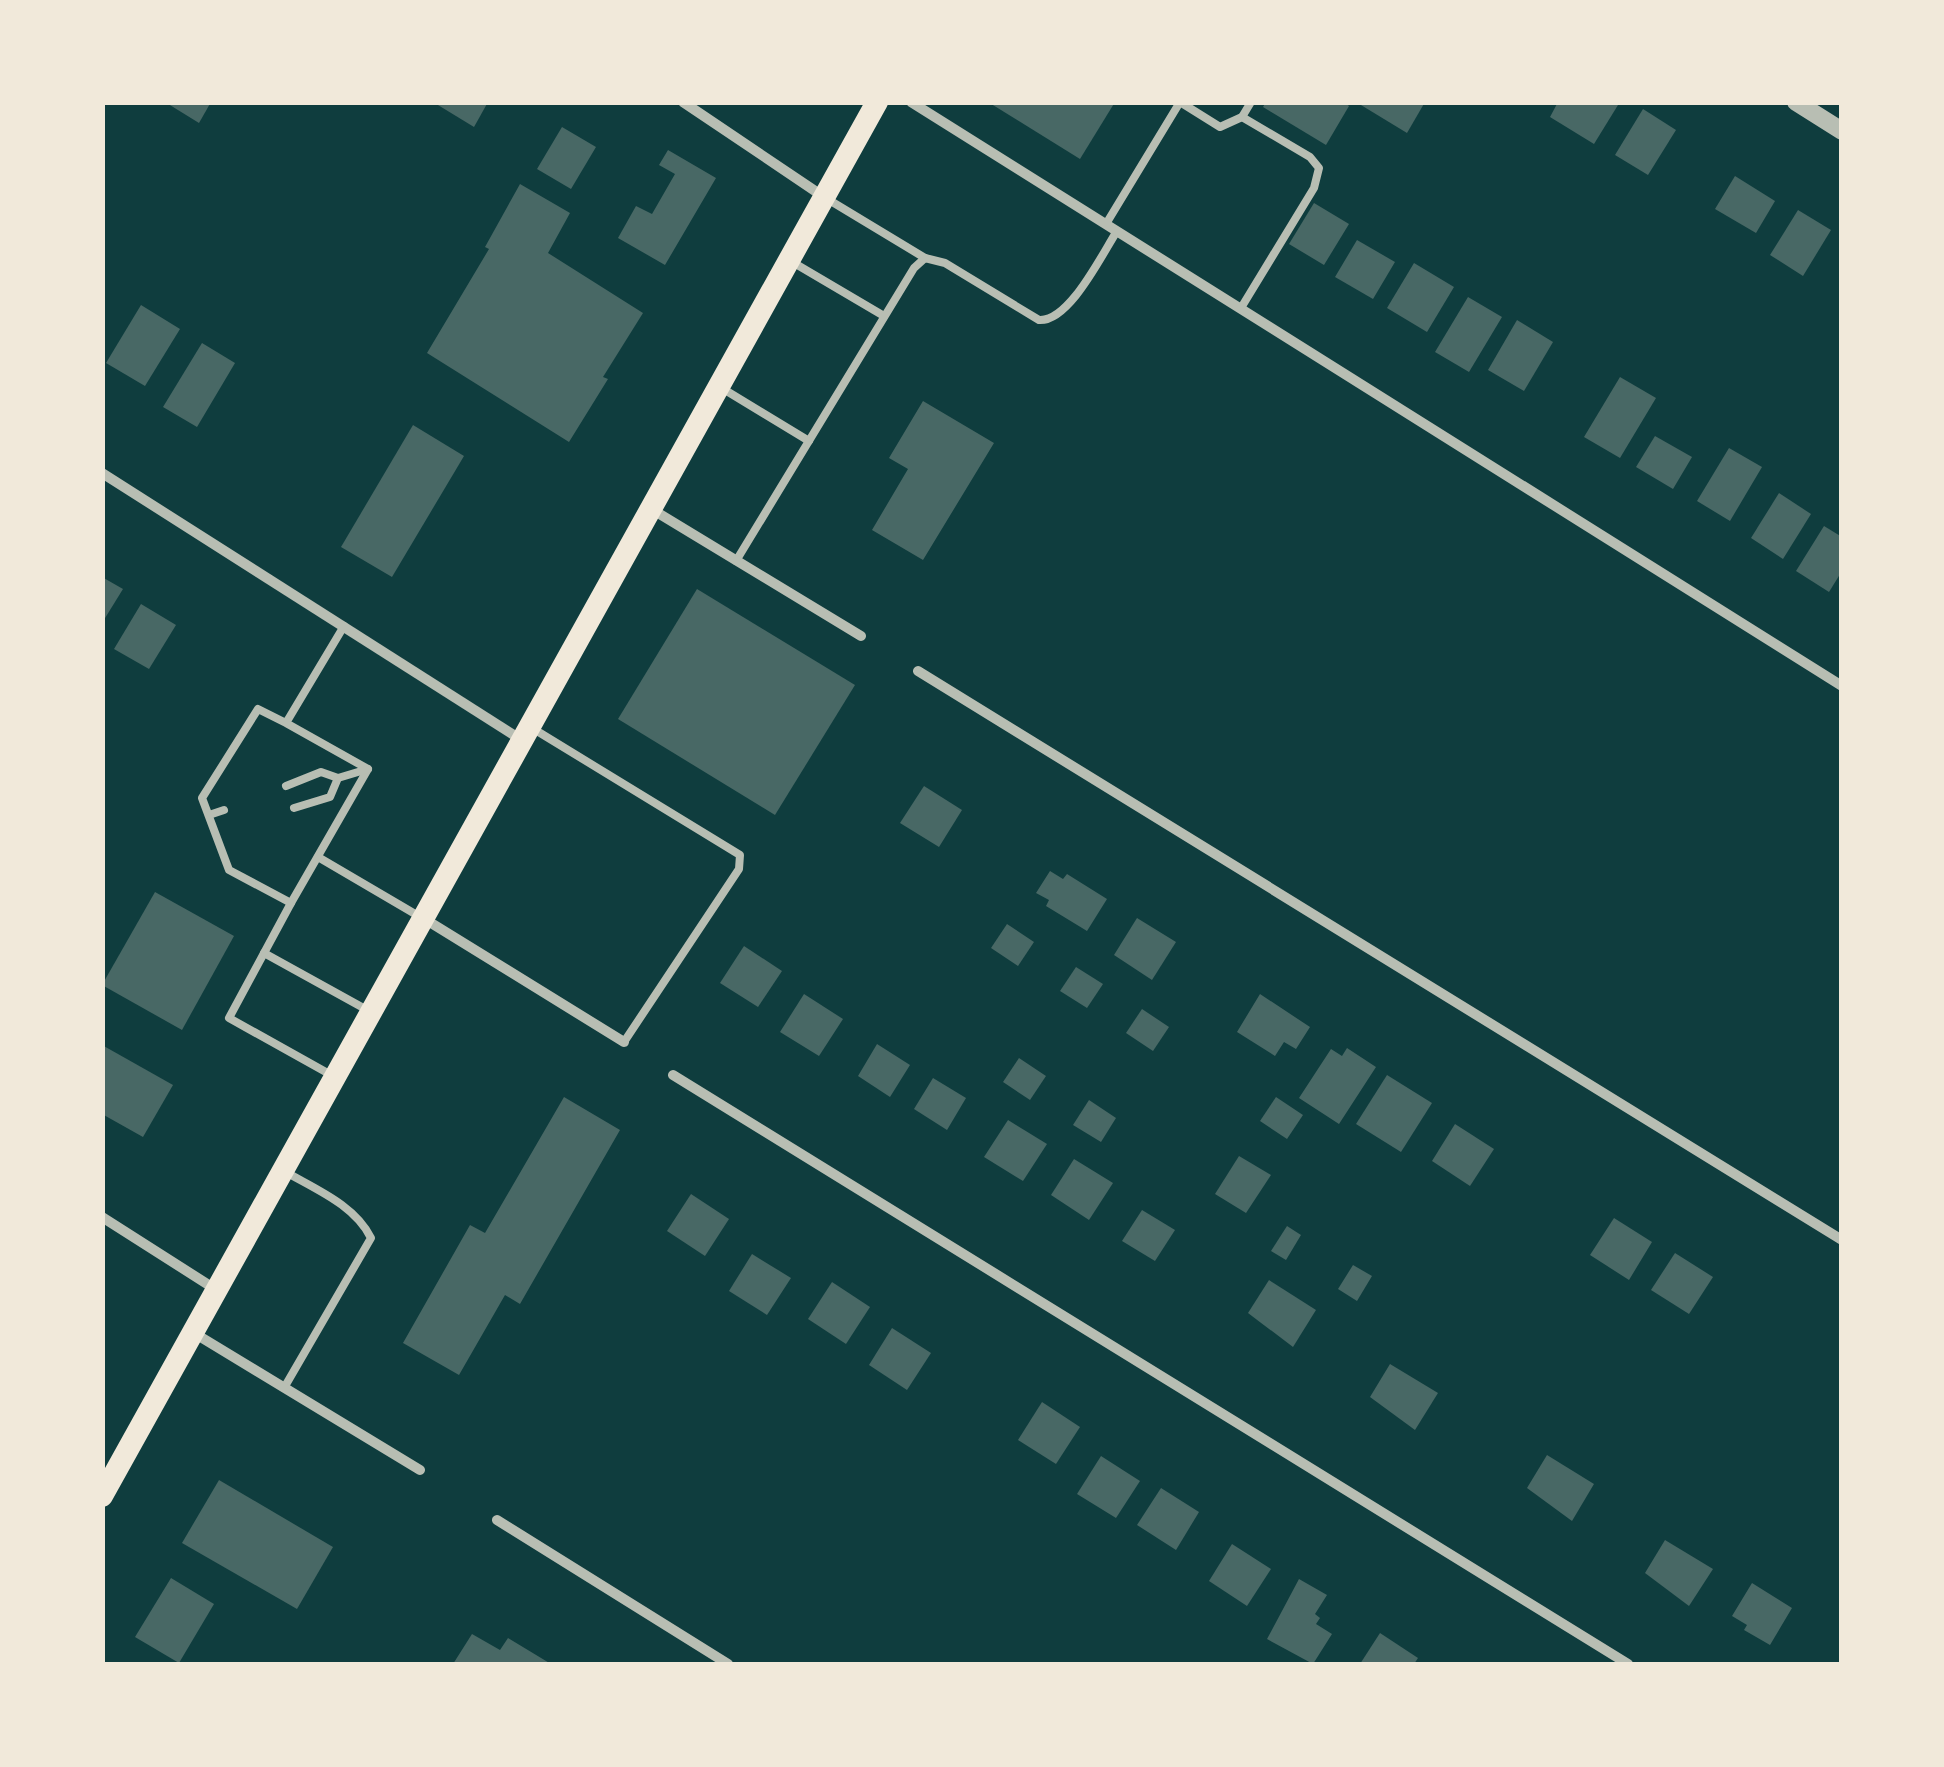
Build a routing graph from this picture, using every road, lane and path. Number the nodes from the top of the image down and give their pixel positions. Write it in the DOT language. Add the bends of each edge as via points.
graph roads {
  1 [pos="682,102"];
  2 [pos="877,102"];
  3 [pos="911,102"];
  4 [pos="1180,102"];
  5 [pos="1251,102"];
  6 [pos="1796,102"];
  7 [pos="1242,117"];
  8 [pos="1842,131"];
  9 [pos="825,198"];
  10 [pos="1106,224"];
  11 [pos="1118,232"];
  12 [pos="925,258"];
  13 [pos="790,261"];
  14 [pos="1241,308"];
  15 [pos="884,316"];
  16 [pos="720,387"];
  17 [pos="809,441"];
  18 [pos="102,472"];
  19 [pos="653,510"];
  20 [pos="736,561"];
  21 [pos="344,626"];
  22 [pos="861,636"];
  23 [pos="918,671"];
  24 [pos="1842,686"];
  25 [pos="286,723"];
  26 [pos="524,732"];
  27 [pos="368,769"];
  28 [pos="338,778"];
  29 [pos="286,786"];
  30 [pos="294,808"];
  31 [pos="224,810"];
  32 [pos="209,816"];
  33 [pos="230,830"];
  34 [pos="216,834"];
  35 [pos="318,857"];
  36 [pos="291,903"];
  37 [pos="422,918"];
  38 [pos="264,953"];
  39 [pos="369,1011"];
  40 [pos="624,1042"];
  41 [pos="674,1075"];
  42 [pos="333,1076"];
  43 [pos="282,1170"];
  44 [pos="102,1217"];
  45 [pos="1842,1240"];
  46 [pos="216,1289"];
  47 [pos="192,1332"];
  48 [pos="284,1388"];
  49 [pos="420,1470"];
  50 [pos="104,1489"];
  51 [pos="497,1520"];
  52 [pos="728,1664"];
  53 [pos="1628,1664"];
  1 -- 9 [label="street"];
  2 -- 9 [label="main road"];
  3 -- 10 [label="street"];
  4 -- 7 [label="lane" via="1220,127"];
  4 -- 10 [label="lane"];
  5 -- 7 [label="lane"];
  6 -- 8 [label="street"];
  7 -- 14 [label="lane" via="1319,168 1314,188"];
  9 -- 12 [label="lane"];
  9 -- 13 [label="main road"];
  10 -- 11 [label="street"];
  11 -- 12 [label="lane" via="1051,321"];
  11 -- 14 [label="street"];
  12 -- 15 [label="lane"];
  13 -- 15 [label="lane"];
  13 -- 16 [label="main road"];
  14 -- 24 [label="street"];
  15 -- 17 [label="lane"];
  16 -- 17 [label="lane"];
  16 -- 19 [label="main road"];
  17 -- 20 [label="lane"];
  18 -- 21 [label="street"];
  19 -- 20 [label="street"];
  19 -- 26 [label="main road"];
  20 -- 22 [label="street"];
  21 -- 25 [label="lane"];
  21 -- 26 [label="street"];
  23 -- 45 [label="street"];
  25 -- 27 [label="lane"];
  25 -- 32 [label="lane" via="258,709 202,798"];
  26 -- 37 [label="main road"];
  26 -- 40 [label="lane" via="740,855 739,869"];
  27 -- 28 [label="lane"];
  27 -- 35 [label="lane"];
  28 -- 29 [label="lane" via="321,772"];
  28 -- 30 [label="lane" via="330,797"];
  31 -- 32 [label="lane"];
  32 -- 34 [label="lane"];
  33 -- 34 [label="lane"];
  34 -- 36 [label="lane" via="229,870"];
  35 -- 36 [label="lane"];
  35 -- 37 [label="lane"];
  36 -- 38 [label="lane"];
  37 -- 39 [label="main road"];
  37 -- 40 [label="street"];
  38 -- 39 [label="lane"];
  38 -- 42 [label="lane" via="229,1018"];
  39 -- 42 [label="main road"];
  41 -- 53 [label="street"];
  42 -- 43 [label="main road"];
  43 -- 46 [label="main road"];
  43 -- 48 [label="lane" via="347,1208 371,1238"];
  44 -- 46 [label="street"];
  46 -- 47 [label="main road"];
  47 -- 48 [label="street"];
  47 -- 50 [label="main road"];
  48 -- 49 [label="street"];
  51 -- 52 [label="street"];
}
